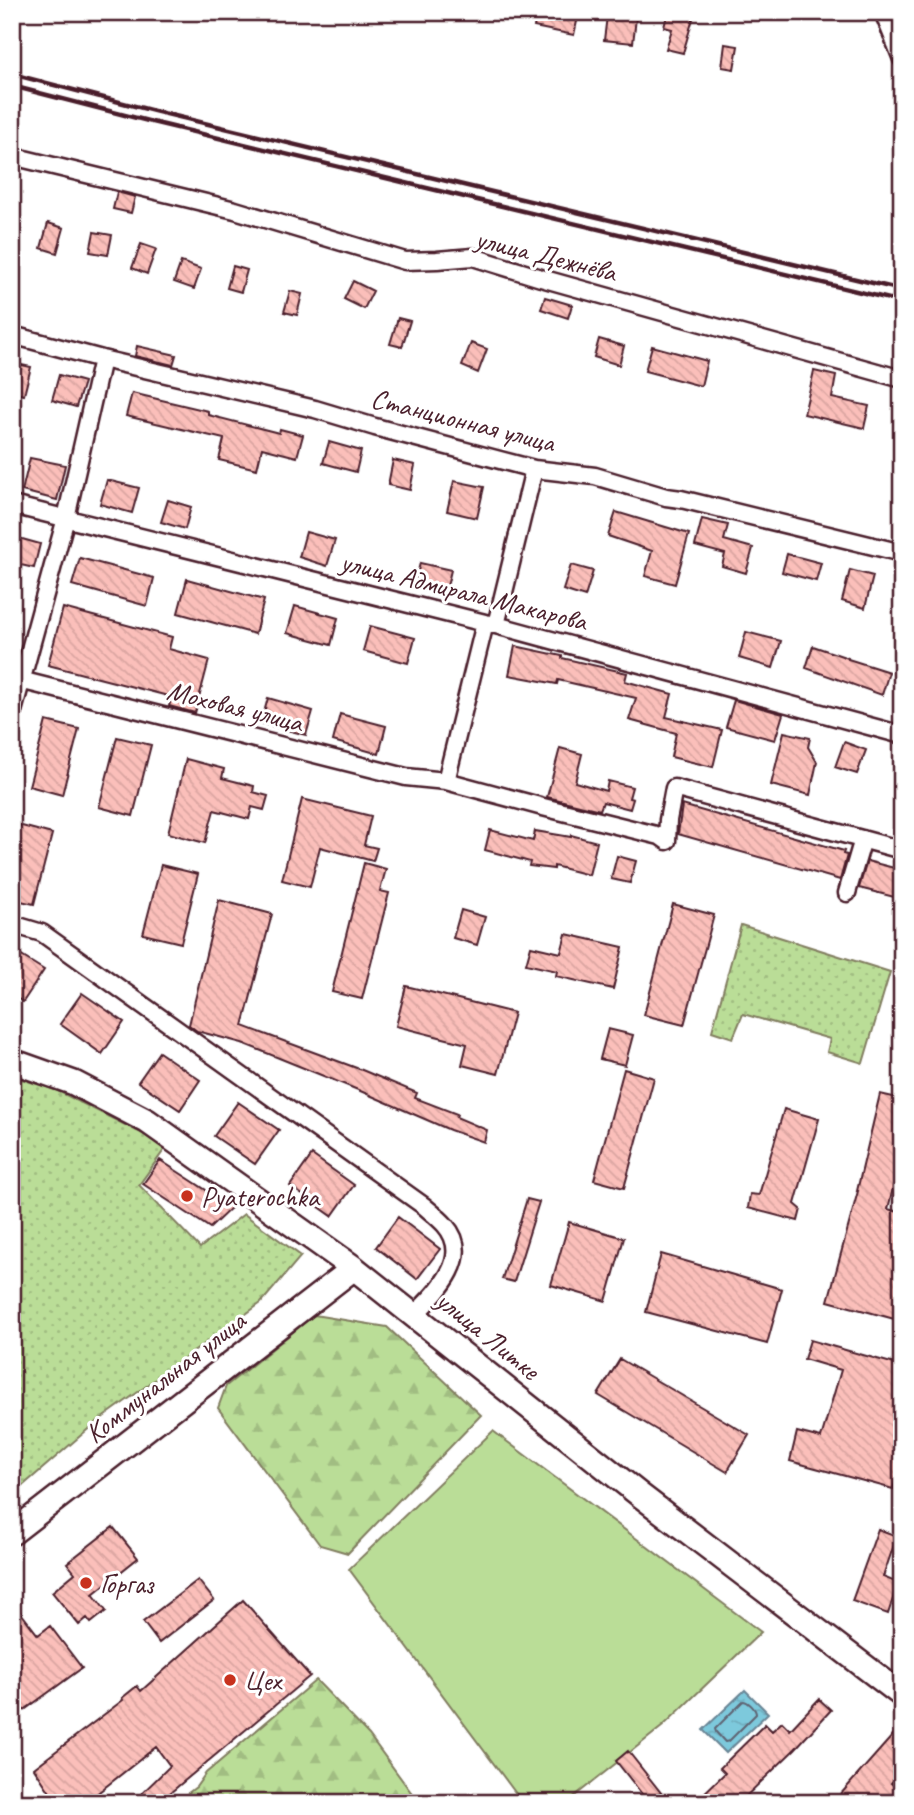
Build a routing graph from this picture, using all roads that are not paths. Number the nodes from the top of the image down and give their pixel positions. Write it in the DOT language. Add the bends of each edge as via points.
graph roads {
  1 [pos="883,12"];
  2 [pos="902,59"];
  3 [pos="12,156"];
  4 [pos="12,335"];
  5 [pos="102,359"];
  6 [pos="902,379"];
  7 [pos="534,469"];
  8 [pos="12,505"];
  9 [pos="66,518"];
  10 [pos="902,554"];
  11 [pos="491,624"];
  12 [pos="17,679"];
  13 [pos="12,715"];
  14 [pos="902,735"];
  15 [pos="446,781"];
  16 [pos="863,839"];
  17 [pos="902,850"];
  18 [pos="847,893"];
  19 [pos="12,924"];
  20 [pos="12,1061"];
  21 [pos="354,1268"];
  22 [pos="414,1315"];
  23 [pos="12,1533"];
  24 [pos="902,1695"];
  1 -- 2 [label="street"];
  3 -- 6 [label="street, улица Дежнёва" via="235,210 405,261 473,257"];
  4 -- 5 [label="street, Станционная улица"];
  5 -- 7 [label="street, Станционная улица" via="315,409"];
  5 -- 9 [label="street"];
  7 -- 10 [label="street, Станционная улица" via="596,477"];
  7 -- 11 [label="street"];
  8 -- 9 [label="street, улица Адмирала Макарова"];
  9 -- 11 [label="street, улица Адмирала Макарова"];
  9 -- 12 [label="street"];
  11 -- 14 [label="street, улица Адмирала Макарова"];
  11 -- 15 [label="street"];
  12 -- 13 [label="street"];
  12 -- 15 [label="street, Моховая улица" via="406,777"];
  15 -- 16 [label="street, Моховая улица" via="667,841 674,788"];
  16 -- 17 [label="street"];
  16 -- 18 [label="street"];
  19 -- 22 [label="street" via="42,933 446,1226 456,1242 455,1265"];
  20 -- 21 [label="main road, улица Литке" via="74,1083 147,1121"];
  21 -- 22 [label="main road, улица Литке"];
  21 -- 23 [label="main road, Коммунальная улица"];
  22 -- 24 [label="main road, улица Литке"];
}
